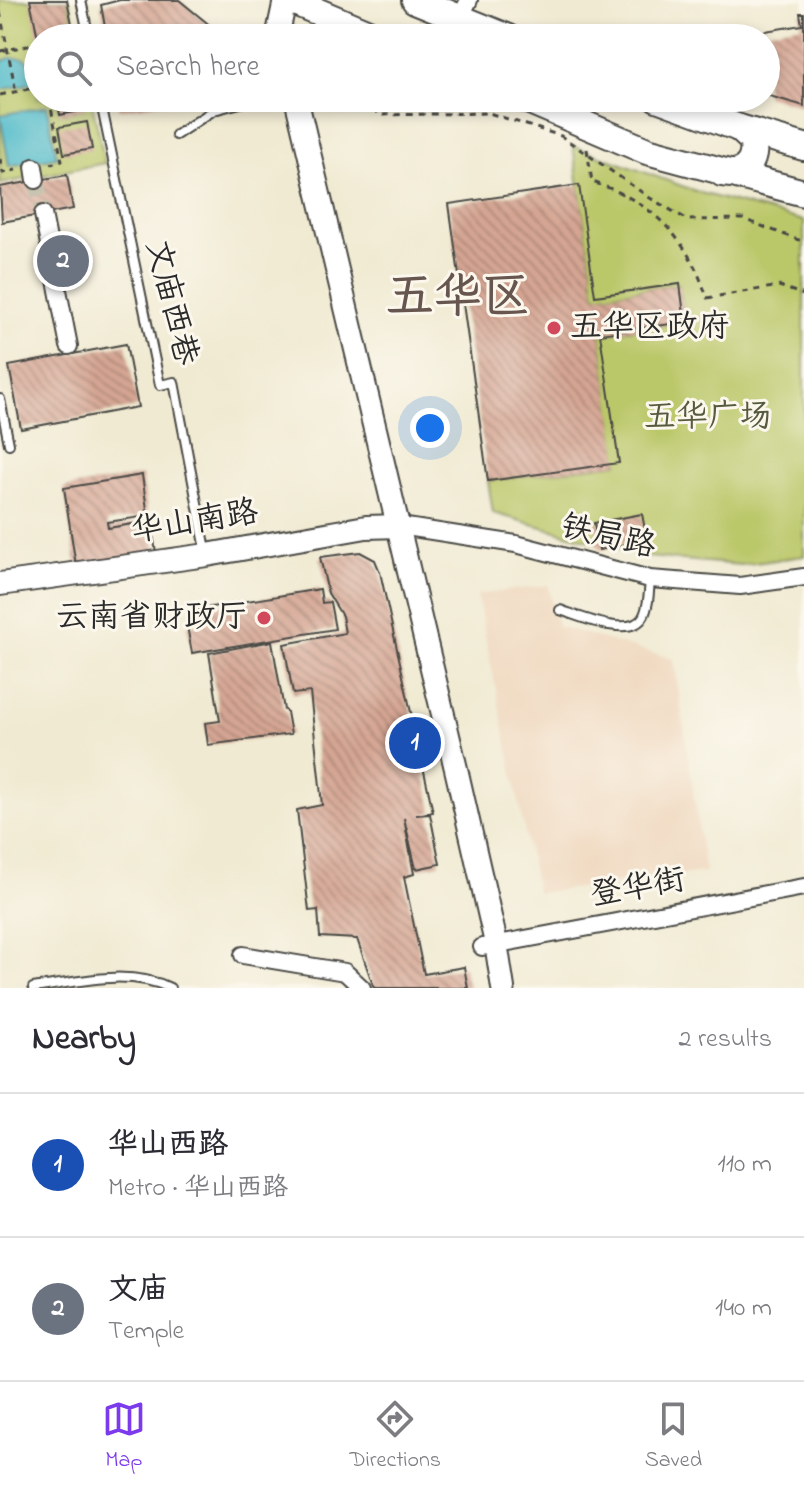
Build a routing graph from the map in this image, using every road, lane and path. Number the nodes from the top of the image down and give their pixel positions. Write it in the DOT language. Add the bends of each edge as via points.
graph roads {
  1 [pos="81,0"];
  2 [pos="415,0"];
  3 [pos="291,1"];
  4 [pos="464,9"];
  5 [pos="0,12"];
  6 [pos="86,24"];
  7 [pos="282,24"];
  8 [pos="289,24"];
  9 [pos="346,24"];
  10 [pos="487,24"];
  11 [pos="24,47"];
  12 [pos="7,50"];
  13 [pos="0,51"];
  14 [pos="24,90"];
  15 [pos="16,92"];
  16 [pos="0,95"];
  17 [pos="52,112"];
  18 [pos="103,112"];
  19 [pos="211,112"];
  20 [pos="289,112"];
  21 [pos="299,112"];
  22 [pos="377,112"];
  23 [pos="555,112"];
  24 [pos="695,112"];
  25 [pos="583,124"];
  26 [pos="739,128"];
  27 [pos="176,135"];
  28 [pos="804,147"];
  29 [pos="62,161"];
  30 [pos="722,173"];
  31 [pos="804,193"];
  32 [pos="43,214"];
  33 [pos="804,242"];
  34 [pos="804,295"];
  35 [pos="69,346"];
  36 [pos="0,399"];
  37 [pos="9,444"];
  38 [pos="394,526"];
  39 [pos="207,555"];
  40 [pos="804,577"];
  41 [pos="650,579"];
  42 [pos="0,584"];
  43 [pos="560,610"];
  44 [pos="804,887"];
  45 [pos="489,945"];
  46 [pos="243,955"];
  47 [pos="33,988"];
  48 [pos="170,988"];
  49 [pos="362,988"];
  50 [pos="490,988"];
  51 [pos="503,988"];
  1 -- 6 [label="lane"];
  2 -- 4 [label="main road"];
  3 -- 7 [label="main road"];
  3 -- 8 [label="main road"];
  3 -- 9 [label="main road"];
  4 -- 10 [label="main road"];
  5 -- 12 [label="path"];
  11 -- 12 [label="path"];
  12 -- 13 [label="path"];
  12 -- 15 [label="path"];
  14 -- 15 [label="path"];
  15 -- 16 [label="path"];
  17 -- 29 [label="path"];
  18 -- 39 [label="lane, 文庙西巷" via="160,385 174,382"];
  19 -- 27 [label="lane"];
  20 -- 38 [label="main road"];
  21 -- 38 [label="main road"];
  22 -- 33 [label="path, bridge" via="489,113 561,136 688,220 743,219"];
  23 -- 25 [label="main road"];
  24 -- 26 [label="main road"];
  25 -- 30 [label="main road" via="647,151"];
  25 -- 34 [label="path" via="592,182 629,197 662,220 690,255 707,298 779,286"];
  26 -- 28 [label="main road"];
  26 -- 30 [label="main road" via="752,140 754,155 746,169"];
  30 -- 31 [label="main road"];
  32 -- 35 [label="street"];
  36 -- 37 [label="lane"];
  38 -- 39 [label="main road, 华山南路"];
  38 -- 41 [label="street, 铁局路" via="516,544"];
  38 -- 45 [label="main road"];
  39 -- 42 [label="main road, 华山南路"];
  40 -- 41 [label="street, 铁局路" via="740,586"];
  41 -- 43 [label="lane" via="642,620 632,627"];
  44 -- 45 [label="street, 登华街"];
  45 -- 50 [label="main road"];
  45 -- 51 [label="main road"];
  46 -- 49 [label="street" via="345,972"];
  47 -- 48 [label="lane" via="115,977 153,980"];
}
